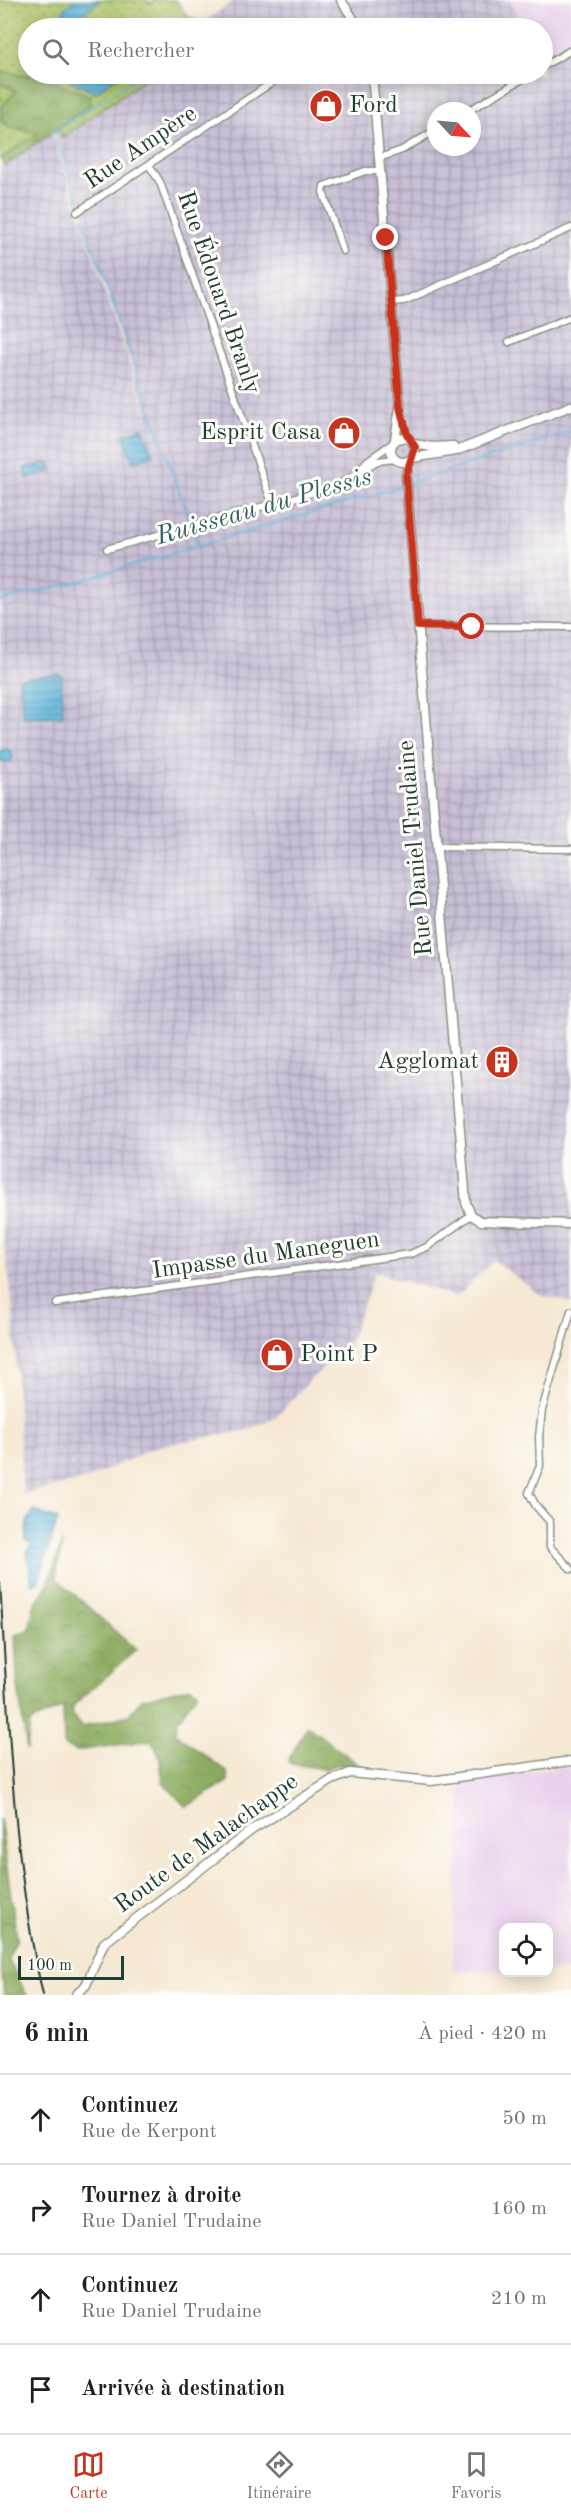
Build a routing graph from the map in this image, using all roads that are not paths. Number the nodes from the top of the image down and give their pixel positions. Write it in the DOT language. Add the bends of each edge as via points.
graph roads {
  1 [pos="341,0"];
  2 [pos="351,18"];
  3 [pos="571,50"];
  4 [pos="553,61"];
  5 [pos="270,84"];
  6 [pos="373,84"];
  7 [pos="514,84"];
  8 [pos="481,103"];
  9 [pos="427,135"];
  10 [pos="380,158"];
  11 [pos="149,165"];
  12 [pos="381,171"];
  13 [pos="77,212"];
  14 [pos="571,228"];
  15 [pos="343,251"];
  16 [pos="391,302"];
  17 [pos="571,316"];
  18 [pos="509,342"];
  19 [pos="571,406"];
  20 [pos="400,407"];
  21 [pos="394,442"];
  22 [pos="412,442"];
  23 [pos="474,442"];
  24 [pos="411,459"];
  25 [pos="397,460"];
  26 [pos="406,476"];
  27 [pos="353,478"];
  28 [pos="272,503"];
  29 [pos="107,549"];
  30 [pos="418,626"];
  31 [pos="571,627"];
  32 [pos="436,847"];
  33 [pos="571,849"];
  34 [pos="471,1215"];
  35 [pos="571,1224"];
  36 [pos="56,1303"];
  37 [pos="571,1311"];
  38 [pos="571,1569"];
  39 [pos="571,1761"];
  40 [pos="76,1995"];
  1 -- 2 [label="street"];
  3 -- 4 [label="street"];
  5 -- 11 [label="street, Rue Ampère"];
  6 -- 10 [label="street"];
  7 -- 8 [label="street"];
  9 -- 10 [label="street"];
  10 -- 12 [label="street"];
  11 -- 13 [label="street, Rue Ampère"];
  11 -- 28 [label="street, Rue Édouard Branly" via="160,182"];
  12 -- 15 [label="street" via="365,171 324,186"];
  12 -- 16 [label="street"];
  14 -- 16 [label="street" via="404,301"];
  16 -- 20 [label="street"];
  17 -- 18 [label="street"];
  19 -- 23 [label="street"];
  20 -- 21 [label="street"];
  20 -- 22 [label="street"];
  21 -- 22 [label="street" via="401,438"];
  21 -- 25 [label="street" via="392,453"];
  21 -- 27 [label="street" via="367,461"];
  22 -- 23 [label="street" via="441,447"];
  22 -- 24 [label="street" via="415,451"];
  23 -- 24 [label="street" via="456,451"];
  24 -- 25 [label="street"];
  24 -- 26 [label="street, Rue Daniel Trudaine"];
  25 -- 26 [label="street, Rue Daniel Trudaine"];
  25 -- 27 [label="street" via="377,461"];
  26 -- 30 [label="street, Rue Daniel Trudaine"];
  27 -- 28 [label="street"];
  28 -- 29 [label="street"];
  30 -- 31 [label="street"];
  30 -- 32 [label="street, Rue Daniel Trudaine"];
  32 -- 33 [label="street"];
  32 -- 34 [label="street, Rue Daniel Trudaine" via="466,1203"];
  34 -- 35 [label="street" via="494,1223"];
  34 -- 36 [label="street, Impasse du Maneguen" via="411,1254"];
  37 -- 38 [label="street" via="542,1410 542,1457 529,1493 550,1522 550,1547"];
  39 -- 40 [label="street, Route de Malachappe" via="431,1781 350,1773 332,1780 253,1829 104,1943 86,1985"];
}
